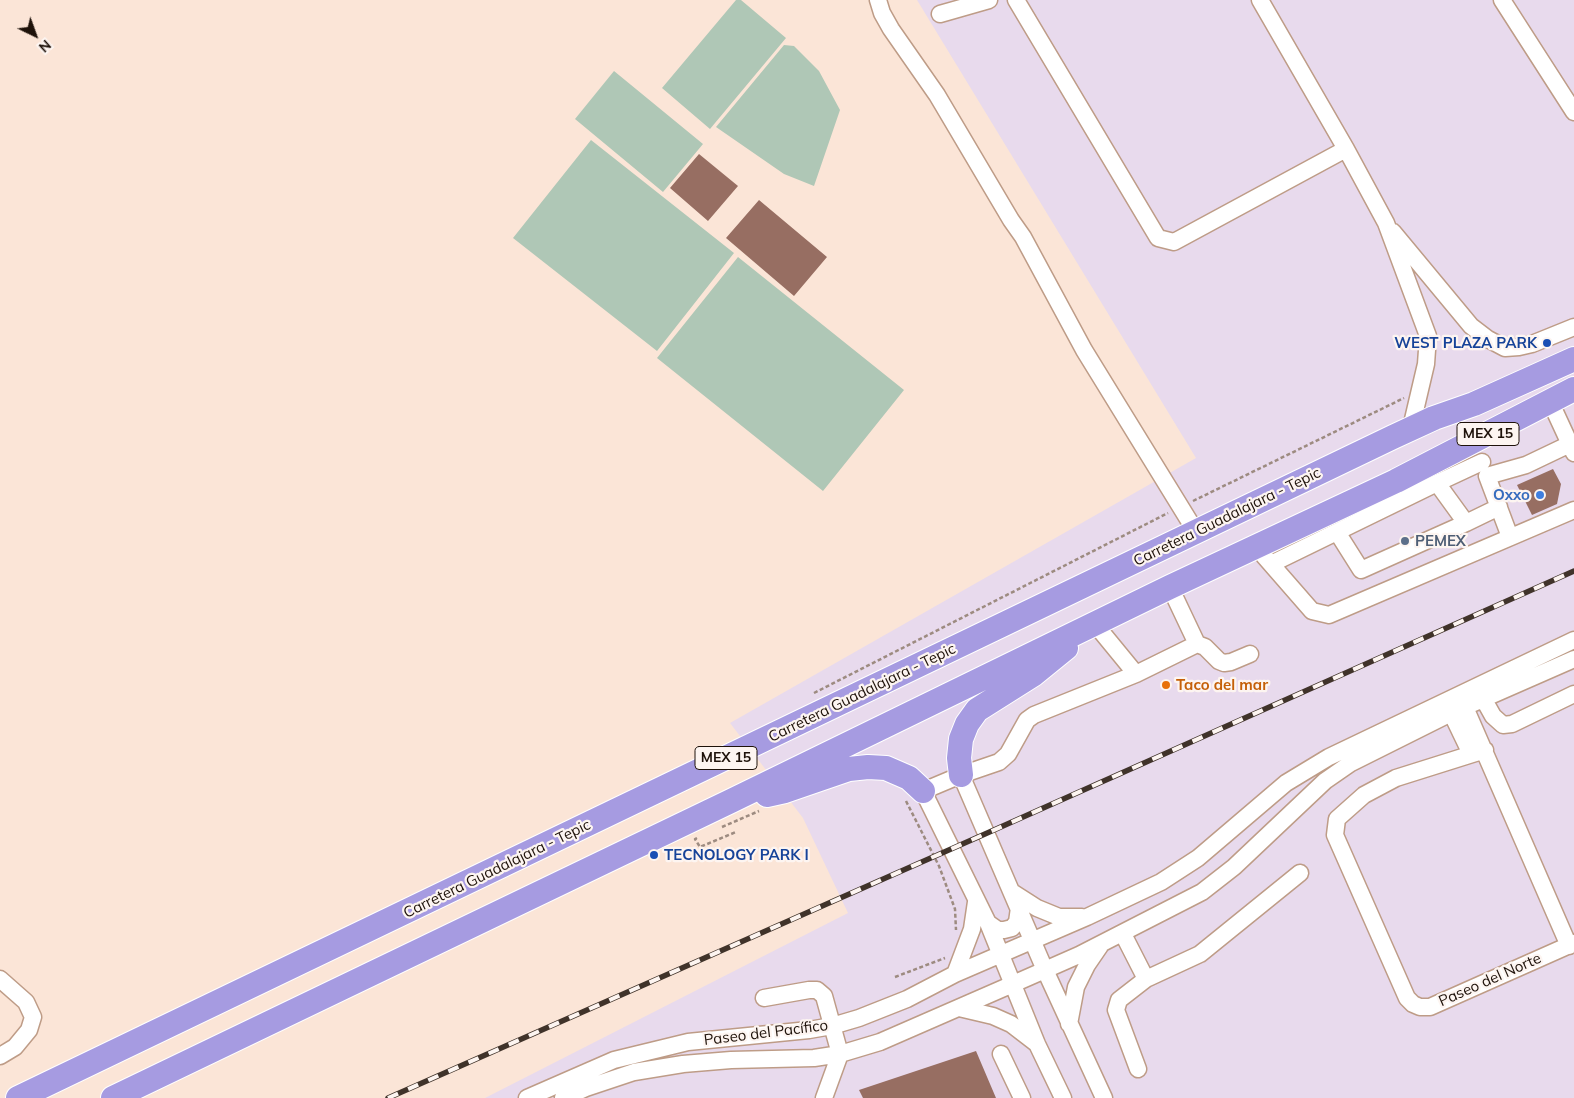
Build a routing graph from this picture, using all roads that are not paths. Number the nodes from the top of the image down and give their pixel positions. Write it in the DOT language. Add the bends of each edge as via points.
graph roads {
  1 [pos="878,0"];
  2 [pos="989,0"];
  3 [pos="1016,0"];
  4 [pos="1260,0"];
  5 [pos="1502,0"];
  6 [pos="940,14"];
  7 [pos="1574,112"];
  8 [pos="1346,149"];
  9 [pos="1386,223"];
  10 [pos="1574,327"];
  11 [pos="1574,344"];
  12 [pos="1574,359"];
  13 [pos="1574,389"];
  14 [pos="1560,406"];
  15 [pos="1434,418"];
  16 [pos="1411,428"];
  17 [pos="1572,449"];
  18 [pos="1481,460"];
  19 [pos="1437,483"];
  20 [pos="1499,508"];
  21 [pos="1574,510"];
  22 [pos="1466,523"];
  23 [pos="1196,532"];
  24 [pos="1337,532"];
  25 [pos="1510,537"];
  26 [pos="1255,547"];
  27 [pos="1271,564"];
  28 [pos="1361,570"];
  29 [pos="1170,587"];
  30 [pos="1377,594"];
  31 [pos="1090,626"];
  32 [pos="1574,642"];
  33 [pos="1197,644"];
  34 [pos="1250,654"];
  35 [pos="1574,659"];
  36 [pos="1136,674"];
  37 [pos="1480,692"];
  38 [pos="1574,694"];
  39 [pos="1455,704"];
  40 [pos="1478,752"];
  41 [pos="961,775"];
  42 [pos="914,795"];
  43 [pos="731,801"];
  44 [pos="1300,873"];
  45 [pos="1012,892"];
  46 [pos="976,902"];
  47 [pos="1019,908"];
  48 [pos="1087,918"];
  49 [pos="988,923"];
  50 [pos="1123,934"];
  51 [pos="1033,941"];
  52 [pos="1101,944"];
  53 [pos="1571,945"];
  54 [pos="1001,954"];
  55 [pos="1045,970"];
  56 [pos="955,974"];
  57 [pos="0,979"];
  58 [pos="1146,979"];
  59 [pos="1013,984"];
  60 [pos="764,998"];
  61 [pos="958,1008"];
  62 [pos="865,1015"];
  63 [pos="1069,1024"];
  64 [pos="832,1026"];
  65 [pos="809,1030"];
  66 [pos="871,1044"];
  67 [pos="1037,1044"];
  68 [pos="840,1054"];
  69 [pos="1001,1054"];
  70 [pos="0,1056"];
  71 [pos="814,1058"];
  72 [pos="1138,1069"];
  73 [pos="18,1098"];
  74 [pos="113,1098"];
  75 [pos="526,1098"];
  76 [pos="564,1098"];
  77 [pos="824,1098"];
  78 [pos="1022,1098"];
  79 [pos="1063,1098"];
  80 [pos="1104,1098"];
  1 -- 23 [label="street" via="891,29 938,94 1023,237 1084,350"];
  2 -- 6 [label="street"];
  3 -- 8 [label="street" via="1158,238 1174,242"];
  4 -- 8 [label="street"];
  5 -- 7 [label="street"];
  8 -- 9 [label="street"];
  9 -- 10 [label="street" via="1471,326 1488,339 1505,348 1519,347"];
  9 -- 16 [label="street" via="1428,336 1426,364"];
  11 -- 15 [label="highway"];
  12 -- 15 [label="highway, Carretera Guadalajara - Tepic / MEX 15" via="1474,404"];
  13 -- 14 [label="highway, MEX 15"];
  14 -- 17 [label="street"];
  14 -- 18 [label="highway, MEX 15" via="1501,427"];
  15 -- 16 [label="highway, Carretera Guadalajara - Tepic / MEX 15"];
  16 -- 23 [label="highway, Carretera Guadalajara - Tepic / MEX 15"];
  17 -- 18 [label="street" via="1526,465"];
  18 -- 19 [label="street"];
  18 -- 20 [label="street"];
  18 -- 26 [label="highway, MEX 15" via="1396,481"];
  19 -- 22 [label="street"];
  19 -- 24 [label="street"];
  20 -- 22 [label="street"];
  20 -- 25 [label="street"];
  21 -- 25 [label="street"];
  22 -- 28 [label="street"];
  23 -- 73 [label="highway, Carretera Guadalajara - Tepic / MEX 15"];
  24 -- 27 [label="street"];
  24 -- 28 [label="street"];
  25 -- 30 [label="street"];
  26 -- 27 [label="street"];
  26 -- 29 [label="highway, MEX 15"];
  27 -- 30 [label="street" via="1312,611 1322,615"];
  28 -- 30 [label="street"];
  29 -- 31 [label="highway, MEX 15"];
  29 -- 33 [label="street"];
  31 -- 36 [label="street"];
  31 -- 41 [label="highway" via="1061,654 977,710 961,739"];
  31 -- 43 [label="highway, MEX 15"];
  32 -- 37 [label="street"];
  33 -- 34 [label="street" via="1224,663"];
  33 -- 36 [label="street"];
  35 -- 37 [label="street"];
  36 -- 41 [label="street" via="1034,715 1027,720 1008,754 999,762"];
  37 -- 38 [label="street" via="1493,716 1503,725 1512,724"];
  37 -- 39 [label="street"];
  39 -- 40 [label="street"];
  39 -- 48 [label="street" via="1322,761 1286,783 1198,858 1161,882"];
  39 -- 50 [label="street" via="1351,763 1325,782 1234,867 1202,892"];
  40 -- 53 [label="street"];
  40 -- 53 [label="street, Paseo del Norte" via="1396,778 1364,796 1337,819 1335,835 1407,998 1420,1007 1430,1007"];
  41 -- 42 [label="street"];
  41 -- 45 [label="street"];
  42 -- 43 [label="highway" via="909,778 886,768 868,767 849,769 785,791"];
  42 -- 46 [label="street"];
  43 -- 74 [label="highway, MEX 15"];
  44 -- 58 [label="street" via="1200,954"];
  45 -- 47 [label="street"];
  45 -- 48 [label="street" via="1059,917"];
  46 -- 49 [label="street"];
  46 -- 56 [label="street" via="972,928"];
  47 -- 49 [label="street" via="1017,922 1012,928 998,930"];
  47 -- 51 [label="street"];
  48 -- 51 [label="street"];
  49 -- 54 [label="street"];
  50 -- 52 [label="street"];
  50 -- 58 [label="street"];
  51 -- 54 [label="street, Paseo del Pacífico"];
  51 -- 55 [label="street"];
  52 -- 55 [label="street"];
  52 -- 63 [label="street" via="1076,987"];
  54 -- 56 [label="street, Paseo del Pacífico"];
  54 -- 59 [label="street"];
  55 -- 59 [label="street"];
  55 -- 63 [label="street"];
  56 -- 62 [label="street, Paseo del Pacífico" via="907,999"];
  57 -- 70 [label="street" via="26,1002 33,1017 15,1047"];
  58 -- 72 [label="street" via="1119,1000 1116,1010"];
  59 -- 61 [label="street, Paseo del Pacífico"];
  59 -- 67 [label="street"];
  60 -- 64 [label="street" via="817,990 824,996"];
  61 -- 66 [label="street, Paseo del Pacífico"];
  61 -- 67 [label="street" via="1011,1024"];
  62 -- 64 [label="street, Paseo del Pacífico"];
  62 -- 66 [label="street" via="859,1027 861,1037"];
  63 -- 80 [label="street"];
  64 -- 65 [label="street, Paseo del Pacífico"];
  64 -- 68 [label="street"];
  65 -- 71 [label="street" via="817,1038 819,1051"];
  65 -- 75 [label="street, Paseo del Pacífico" via="688,1042 614,1060"];
  66 -- 68 [label="street, Paseo del Pacífico"];
  67 -- 79 [label="street"];
  68 -- 71 [label="street, Paseo del Pacífico"];
  68 -- 77 [label="street"];
  69 -- 78 [label="street"];
  71 -- 76 [label="street, Paseo del Pacífico" via="683,1064 634,1072"];
}
